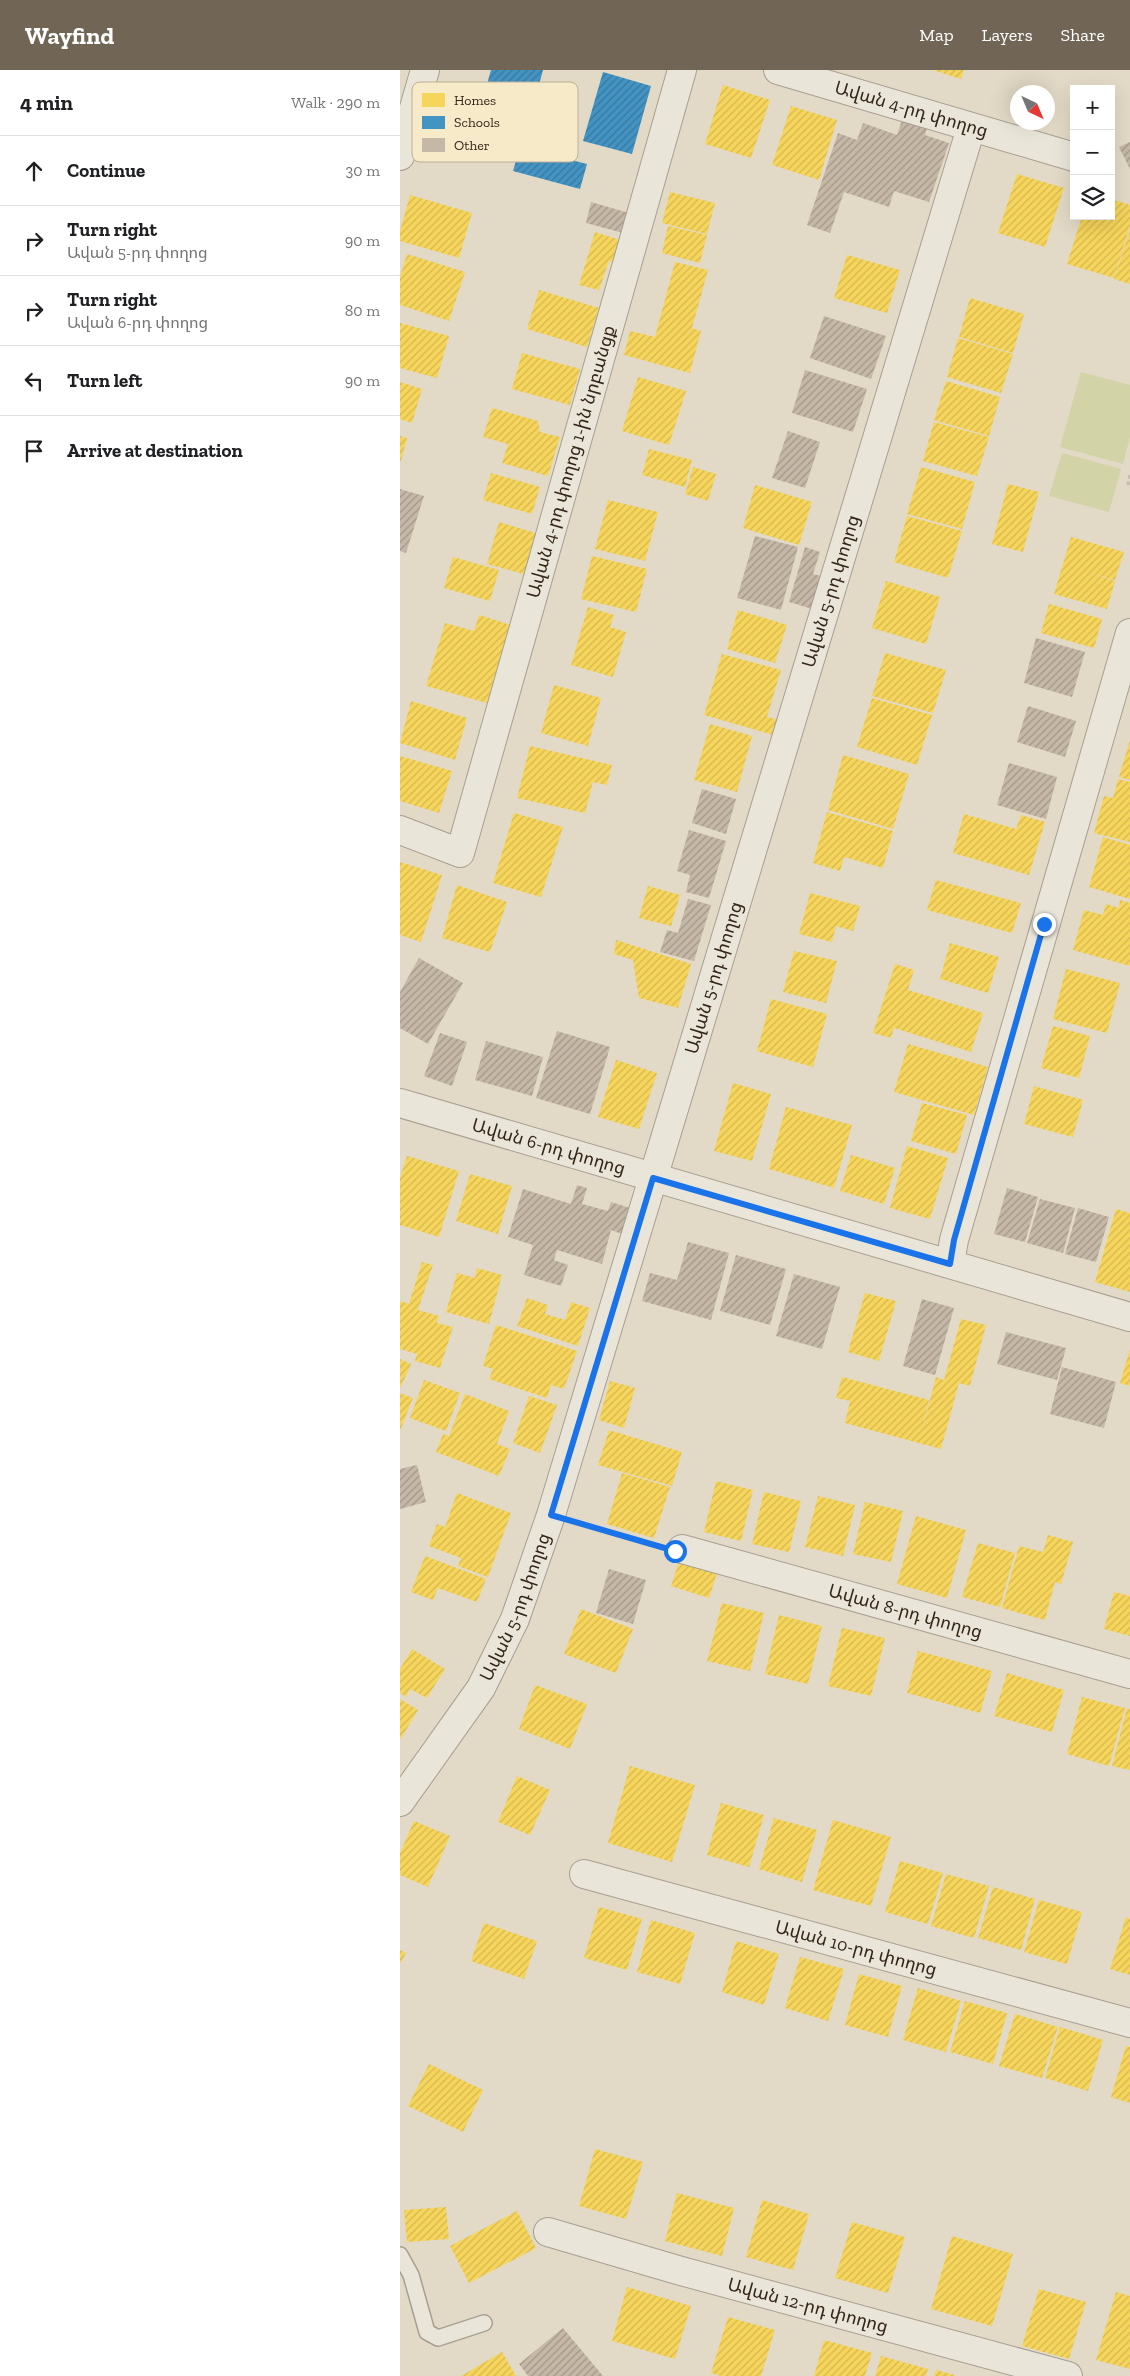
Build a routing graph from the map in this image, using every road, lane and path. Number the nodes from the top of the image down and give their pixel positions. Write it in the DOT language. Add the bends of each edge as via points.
graph roads {
  1 [pos="682,70"];
  2 [pos="778,70"];
  3 [pos="412,115"];
  4 [pos="971,128"];
  5 [pos="400,156"];
  6 [pos="1070,156"];
  7 [pos="1130,475"];
  8 [pos="1130,487"];
  9 [pos="1130,633"];
  10 [pos="400,830"];
  11 [pos="400,1104"];
  12 [pos="653,1178"];
  13 [pos="950,1264"];
  14 [pos="1130,1318"];
  15 [pos="551,1515"];
  16 [pos="682,1549"];
  17 [pos="1130,1674"];
  18 [pos="400,1802"];
  19 [pos="584,1874"];
  20 [pos="1130,2023"];
  21 [pos="548,2232"];
  22 [pos="400,2255"];
  23 [pos="484,2323"];
  24 [pos="1068,2376"];
  1 -- 10 [label="street, Ավան 4-րդ փողոց 1-ին նրբանցք" via="460,853"];
  2 -- 4 [label="street, Ավան 4-րդ փողոց"];
  3 -- 5 [label="street"];
  4 -- 6 [label="street, Ավան 4-րդ փողոց"];
  4 -- 12 [label="street, Ավան 5-րդ փողոց"];
  7 -- 8 [label="path"];
  9 -- 13 [label="street" via="954,1240"];
  11 -- 12 [label="street, Ավան 6-րդ փողոց"];
  12 -- 13 [label="street, Ավան 6-րդ փողոց"];
  12 -- 15 [label="street, Ավան 5-րդ փողոց"];
  13 -- 14 [label="street, Ավան 6-րդ փողոց"];
  15 -- 16 [label="path" via="675,1551"];
  15 -- 18 [label="street, Ավան 5-րդ փողոց" via="515,1619 481,1688"];
  16 -- 17 [label="street, Ավան 8-րդ փողոց"];
  19 -- 20 [label="street, Ավան 10-րդ փողոց"];
  21 -- 24 [label="street, Ավան 12-րդ փողոց"];
  22 -- 23 [label="lane" via="411,2276 427,2332 438,2338"];
}
